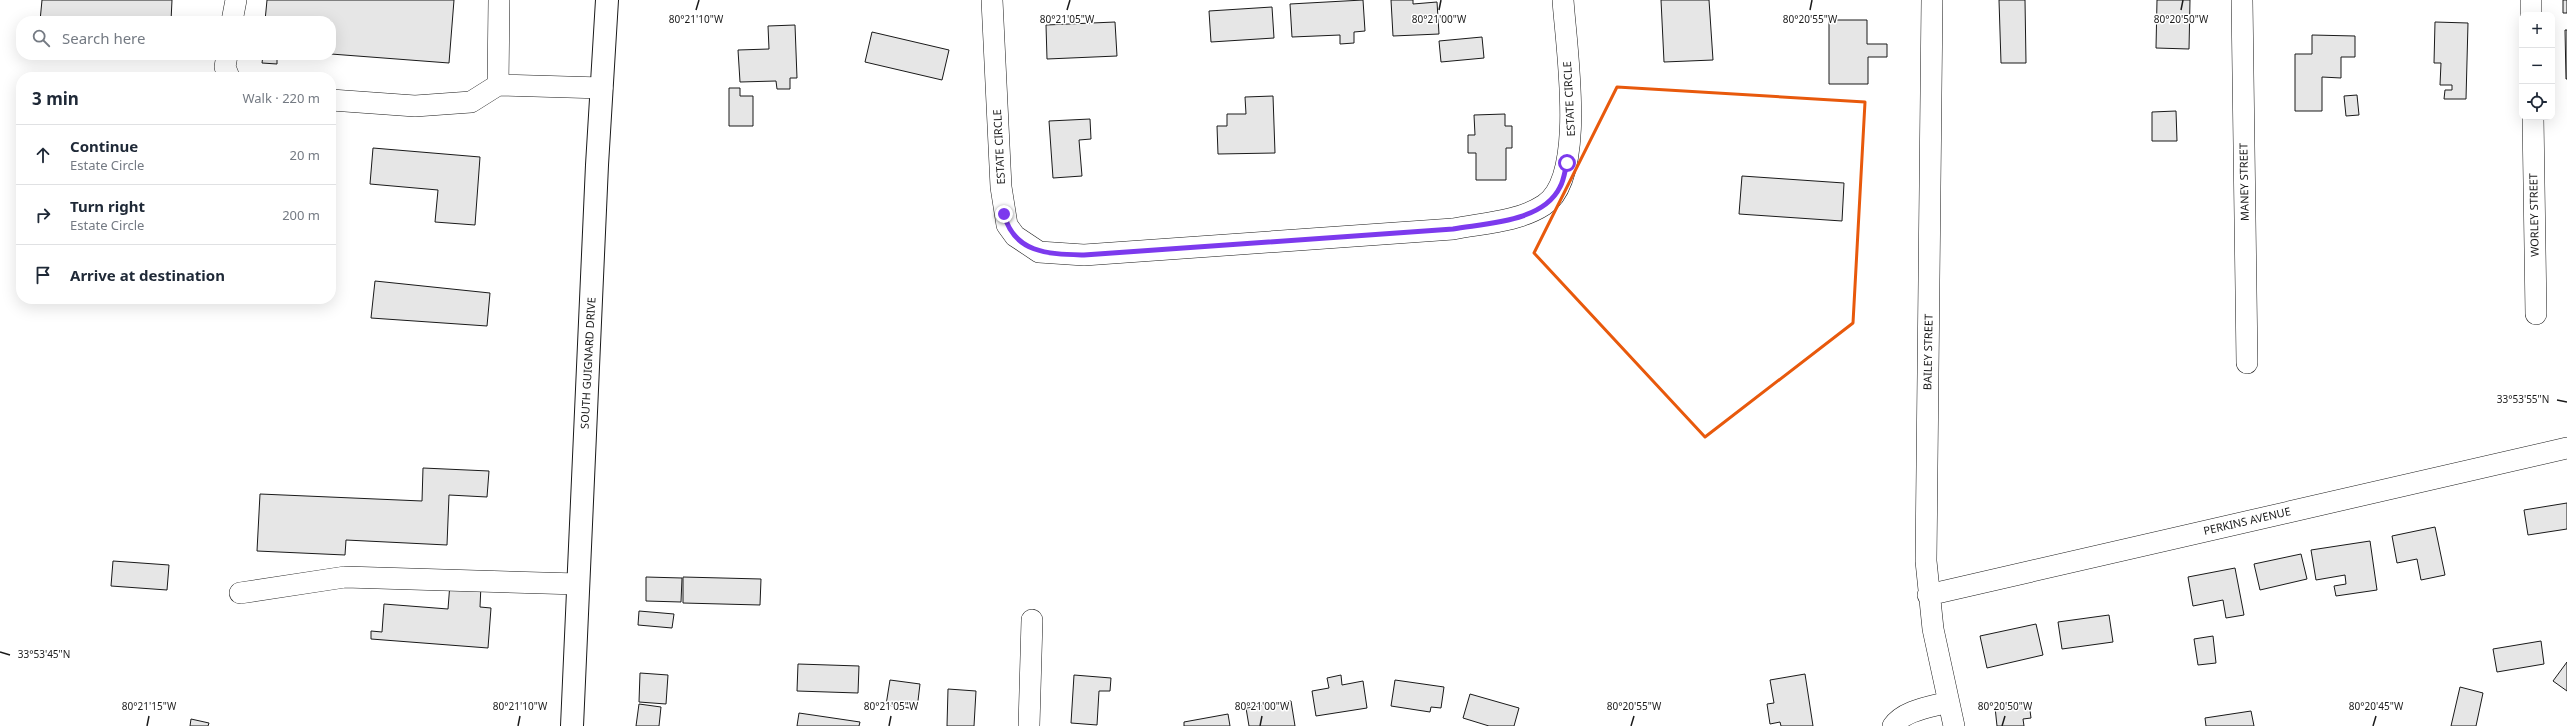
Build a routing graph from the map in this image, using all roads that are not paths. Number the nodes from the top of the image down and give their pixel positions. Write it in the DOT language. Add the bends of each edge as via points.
graph roads {
  1 [pos="236,0"];
  2 [pos="499,0"];
  3 [pos="607,0"];
  4 [pos="992,0"];
  5 [pos="1563,0"];
  6 [pos="1932,0"];
  7 [pos="2242,0"];
  8 [pos="2531,0"];
  9 [pos="2531,12"];
  10 [pos="233,16"];
  11 [pos="226,60"];
  12 [pos="227,72"];
  13 [pos="498,85"];
  14 [pos="602,88"];
  15 [pos="336,100"];
  16 [pos="2533,120"];
  17 [pos="2536,314"];
  18 [pos="2247,363"];
  19 [pos="2567,448"];
  20 [pos="578,584"];
  21 [pos="240,593"];
  22 [pos="1928,595"];
  23 [pos="1032,620"];
  24 [pos="1948,702"];
  25 [pos="572,726"];
  26 [pos="1029,726"];
  27 [pos="1893,726"];
  28 [pos="1954,726"];
  1 -- 10 [label="street"];
  2 -- 13 [label="street"];
  3 -- 14 [label="highway, SOUTH GUIGNARD DRIVE"];
  4 -- 5 [label="street, ESTATE CIRCLE" via="1001,187 1007,225 1015,236 1039,252 1084,255 1453,229 1511,218 1545,205 1560,186 1571,146"];
  6 -- 22 [label="street, BAILEY STREET" via="1926,561"];
  7 -- 18 [label="street, MANEY STREET"];
  8 -- 9 [label="street"];
  11 -- 12 [label="street"];
  13 -- 14 [label="street"];
  13 -- 15 [label="street" via="471,102 415,106"];
  14 -- 20 [label="highway, SOUTH GUIGNARD DRIVE"];
  16 -- 17 [label="street, WORLEY STREET"];
  19 -- 22 [label="street, PERKINS AVENUE"];
  20 -- 21 [label="street" via="345,577"];
  20 -- 25 [label="highway, SOUTH GUIGNARD DRIVE"];
  22 -- 24 [label="street, BAILEY STREET"];
  23 -- 26 [label="street"];
  24 -- 27 [label="street" via="1906,715"];
  24 -- 28 [label="street, BAILEY STREET"];
}
